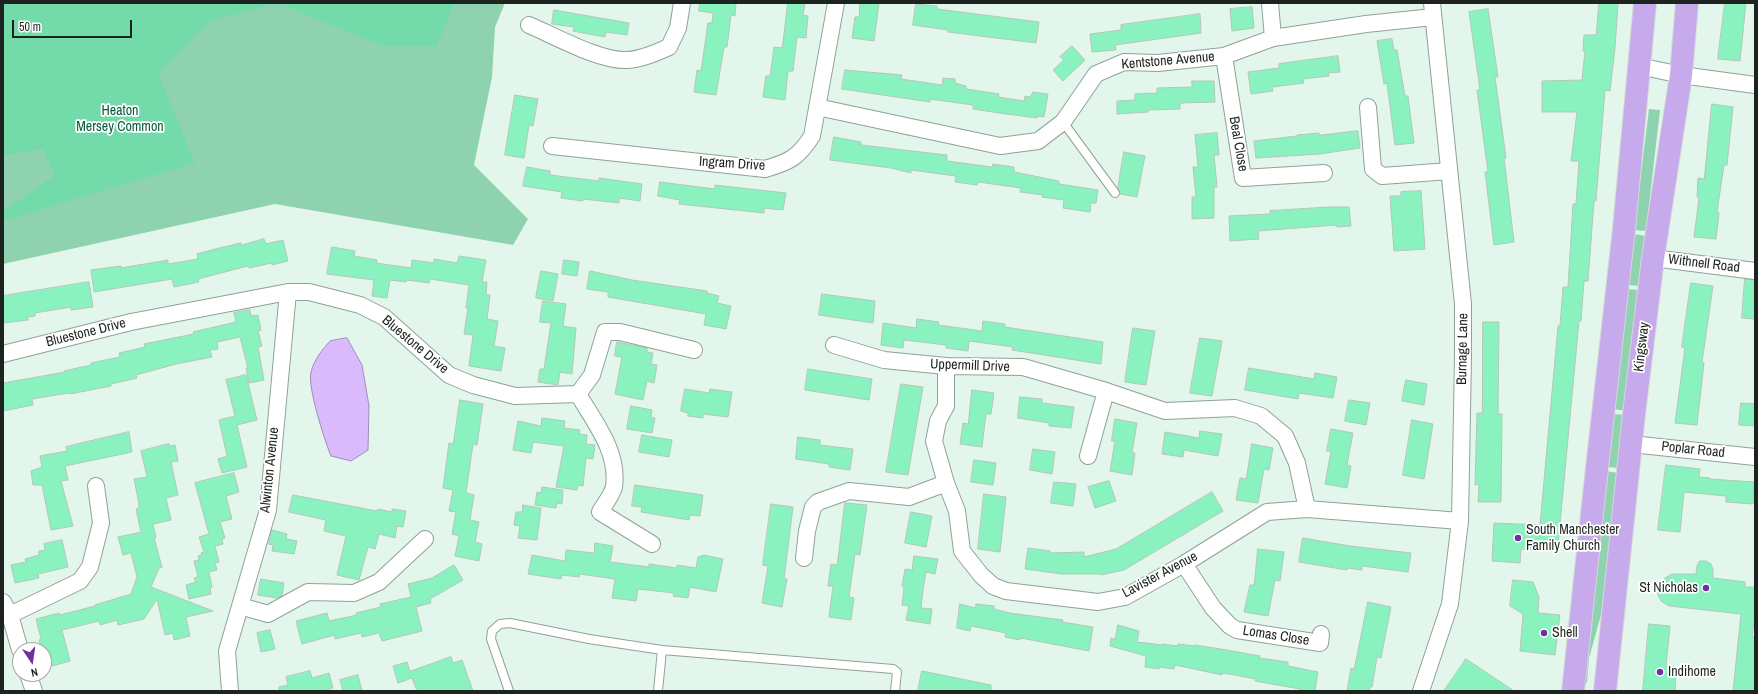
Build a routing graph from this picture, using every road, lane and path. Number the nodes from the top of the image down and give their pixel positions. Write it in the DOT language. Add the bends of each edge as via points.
graph roads {
  1 [pos="682,3"];
  2 [pos="836,3"];
  3 [pos="1270,3"];
  4 [pos="1645,3"];
  5 [pos="1687,3"];
  6 [pos="1432,10"];
  7 [pos="530,25"];
  8 [pos="1273,38"];
  9 [pos="1224,56"];
  10 [pos="1639,66"];
  11 [pos="1681,75"];
  12 [pos="1755,85"];
  13 [pos="817,107"];
  14 [pos="1368,107"];
  15 [pos="1064,122"];
  16 [pos="552,146"];
  17 [pos="1449,171"];
  18 [pos="1324,173"];
  19 [pos="1115,193"];
  20 [pos="1653,258"];
  21 [pos="1755,271"];
  22 [pos="288,292"];
  23 [pos="834,345"];
  24 [pos="694,350"];
  25 [pos="3,354"];
  26 [pos="946,366"];
  27 [pos="1106,391"];
  28 [pos="578,394"];
  29 [pos="1631,444"];
  30 [pos="1088,456"];
  31 [pos="1755,457"];
  32 [pos="946,483"];
  33 [pos="96,486"];
  34 [pos="1307,508"];
  35 [pos="1460,521"];
  36 [pos="425,539"];
  37 [pos="652,544"];
  38 [pos="804,558"];
  39 [pos="1184,564"];
  40 [pos="240,606"];
  41 [pos="6,608"];
  42 [pos="1613,622"];
  43 [pos="1321,634"];
  44 [pos="17,642"];
  45 [pos="662,650"];
  46 [pos="230,691"];
  47 [pos="509,691"];
  48 [pos="658,691"];
  49 [pos="895,691"];
  50 [pos="1421,691"];
  51 [pos="1582,691"];
  52 [pos="1606,691"];
  1 -- 7 [label="street" via="678,28 669,47 627,60 597,55"];
  2 -- 13 [label="street, Ingram Drive"];
  3 -- 8 [label="street"];
  4 -- 10 [label="highway"];
  5 -- 11 [label="highway, Kingsway"];
  6 -- 8 [label="street, Kentstone Avenue" via="1366,24"];
  6 -- 17 [label="street, Burnage Lane"];
  8 -- 9 [label="street, Kentstone Avenue"];
  9 -- 15 [label="street, Kentstone Avenue" via="1158,64 1124,62 1096,74"];
  9 -- 18 [label="street, Beal Close" via="1243,178"];
  10 -- 11 [label="street"];
  10 -- 51 [label="highway" via="1624,229 1597,468"];
  11 -- 12 [label="street"];
  11 -- 20 [label="highway, Kingsway"];
  13 -- 15 [label="street, Kentstone Avenue" via="1000,146 1038,141"];
  13 -- 16 [label="street, Ingram Drive" via="812,136 802,151 786,163 765,169"];
  14 -- 17 [label="street" via="1373,169 1382,176"];
  15 -- 19 [label="lane"];
  17 -- 35 [label="street, Burnage Lane" via="1463,304"];
  20 -- 21 [label="street, Withnell Road"];
  20 -- 29 [label="highway, Kingsway"];
  22 -- 25 [label="street, Bluestone Drive" via="131,322"];
  22 -- 28 [label="street, Bluestone Drive" via="309,292 360,305 384,317 450,375 473,385 515,396"];
  22 -- 40 [label="street, Alwinton Avenue" via="268,510"];
  23 -- 26 [label="street, Uppermill Drive" via="884,360"];
  24 -- 28 [label="street" via="620,332 605,332 592,375"];
  26 -- 27 [label="street, Uppermill Drive" via="1023,367"];
  26 -- 32 [label="street, Lavister Avenue" via="946,406 938,421 934,441"];
  27 -- 30 [label="street"];
  27 -- 34 [label="street, Uppermill Drive" via="1165,411 1235,408 1261,416 1285,436 1297,463"];
  28 -- 37 [label="street" via="607,443 614,463 614,489 600,512"];
  29 -- 31 [label="street, Poplar Road"];
  29 -- 42 [label="highway, Kingsway"];
  32 -- 38 [label="street" via="909,497 850,492 818,502 807,531"];
  32 -- 39 [label="street, Lavister Avenue" via="957,511 962,551 993,586 1006,591 1098,602 1125,597"];
  33 -- 41 [label="street" via="101,524 90,567 80,581"];
  34 -- 35 [label="street, Lavister Avenue"];
  34 -- 39 [label="street, Lavister Avenue" via="1267,512"];
  35 -- 50 [label="street, Burnage Lane" via="1450,604"];
  36 -- 40 [label="street" via="379,582 354,593 308,592 268,614"];
  39 -- 43 [label="street, Lomas Close" via="1223,620 1238,630 1320,643"];
  40 -- 46 [label="street, Alwinton Avenue" via="227,651"];
  41 -- 44 [label="street"];
  42 -- 51 [label="highway"];
  42 -- 52 [label="highway, Kingsway"];
  45 -- 47 [label="lane" via="510,623 500,624 492,631 491,639"];
  45 -- 48 [label="lane"];
  45 -- 49 [label="lane" via="893,669 898,676"];
}
